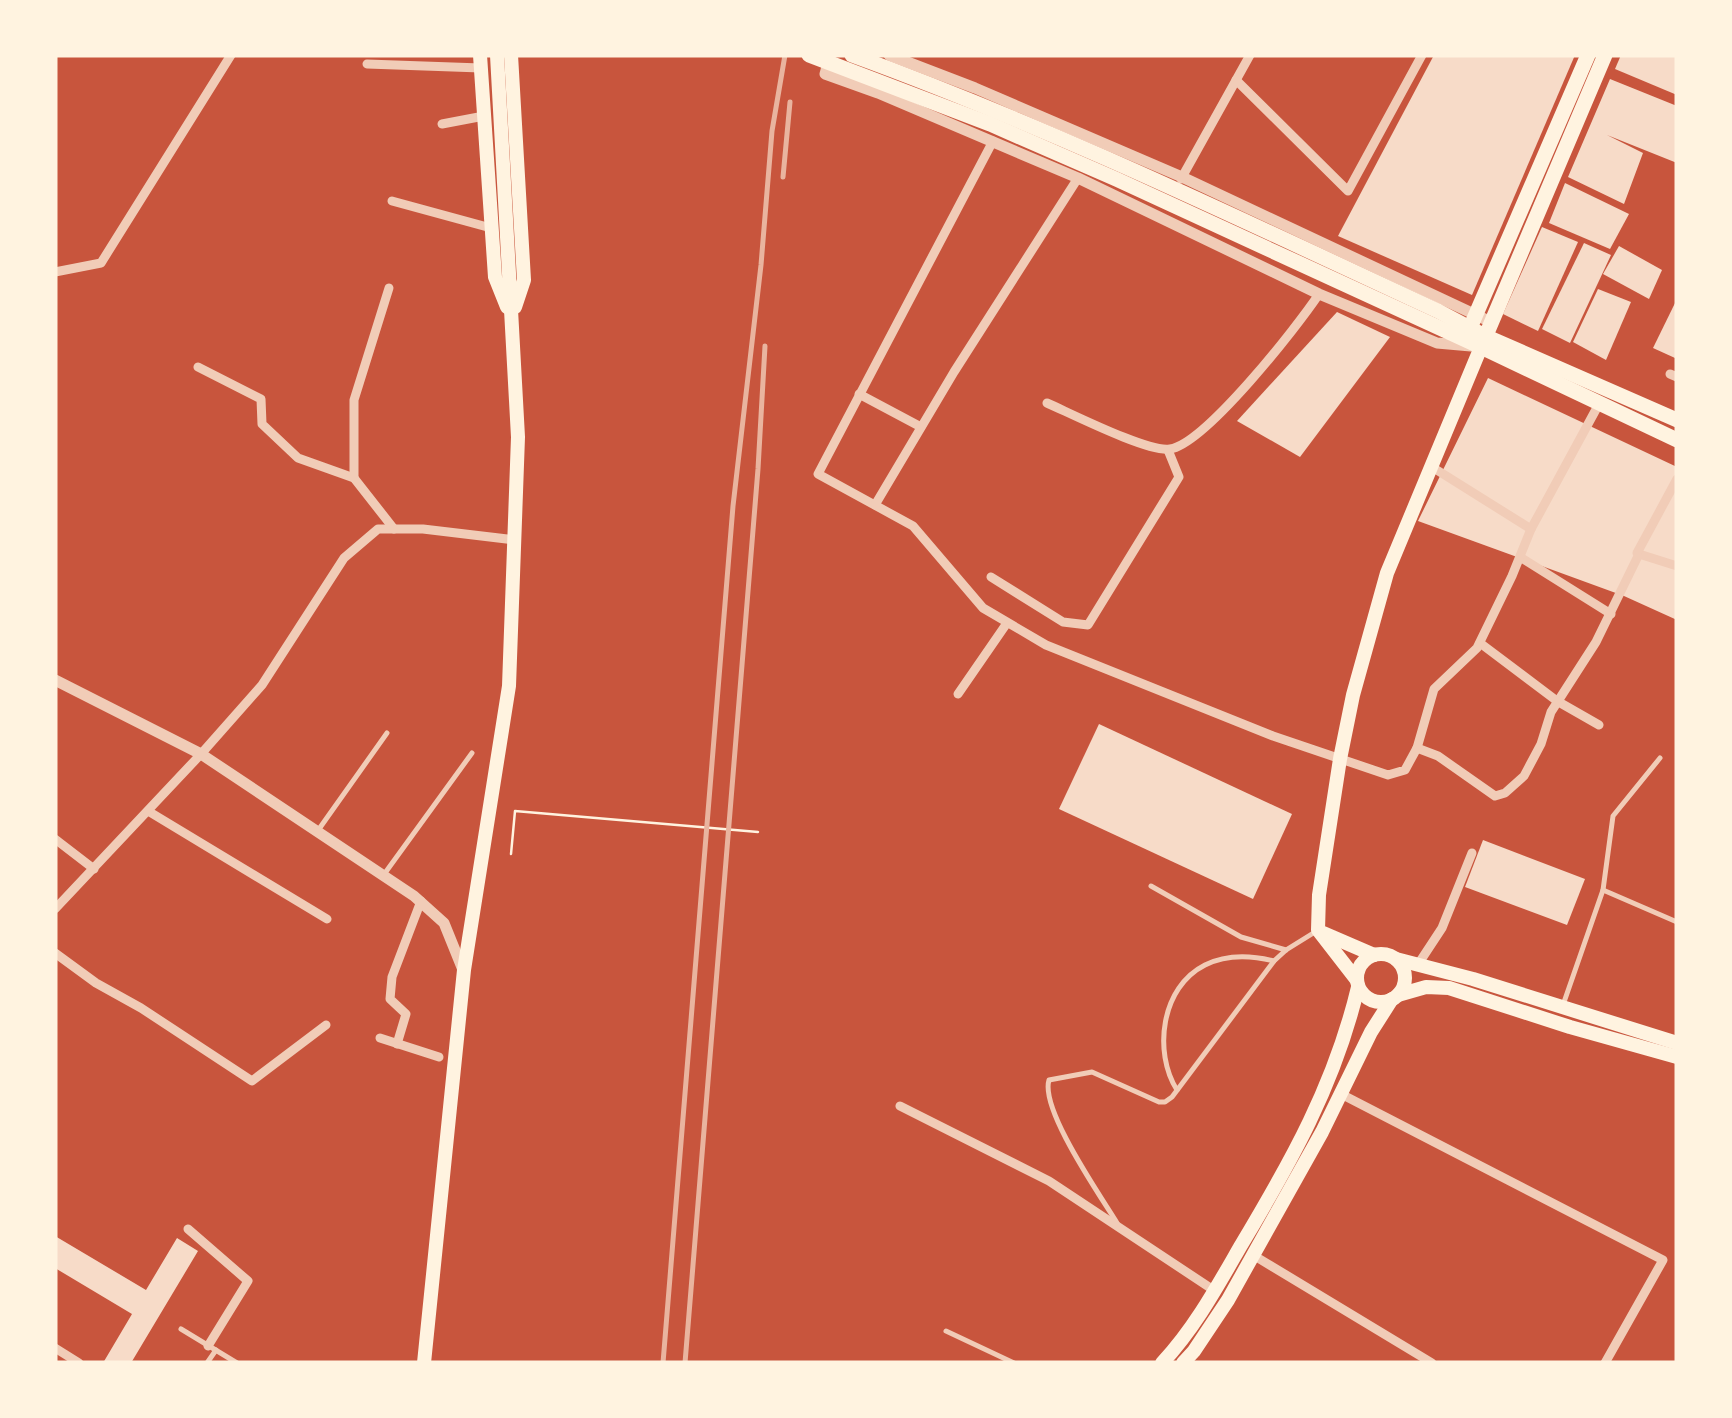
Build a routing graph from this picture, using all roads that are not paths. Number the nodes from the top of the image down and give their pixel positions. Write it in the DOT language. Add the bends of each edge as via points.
graph roads {
  1 [pos="231,55"];
  2 [pos="498,55"];
  3 [pos="510,55"];
  4 [pos="809,55"];
  5 [pos="830,55"];
  6 [pos="852,55"];
  7 [pos="889,55"];
  8 [pos="1250,55"];
  9 [pos="1422,55"];
  10 [pos="1588,55"];
  11 [pos="1606,55"];
  12 [pos="480,62"];
  13 [pos="367,64"];
  14 [pos="1236,80"];
  15 [pos="484,116"];
  16 [pos="442,124"];
  17 [pos="993,142"];
  18 [pos="1182,177"];
  19 [pos="1078,178"];
  20 [pos="1148,185"];
  21 [pos="1174,196"];
  22 [pos="392,201"];
  23 [pos="1163,217"];
  24 [pos="491,228"];
  25 [pos="55,272"];
  26 [pos="389,288"];
  27 [pos="1319,294"];
  28 [pos="512,317"];
  29 [pos="1436,318"];
  30 [pos="1481,330"];
  31 [pos="198,367"];
  32 [pos="860,394"];
  33 [pos="1047,402"];
  34 [pos="1600,402"];
  35 [pos="1677,420"];
  36 [pos="921,427"];
  37 [pos="1677,440"];
  38 [pos="1168,450"];
  39 [pos="1432,467"];
  40 [pos="354,478"];
  41 [pos="1677,479"];
  42 [pos="874,505"];
  43 [pos="394,529"];
  44 [pos="1530,529"];
  45 [pos="514,540"];
  46 [pos="1637,553"];
  47 [pos="1520,557"];
  48 [pos="1677,566"];
  49 [pos="990,577"];
  50 [pos="1611,614"];
  51 [pos="1007,622"];
  52 [pos="1480,643"];
  53 [pos="55,680"];
  54 [pos="958,694"];
  55 [pos="1558,701"];
  56 [pos="1599,724"];
  57 [pos="387,733"];
  58 [pos="1417,748"];
  59 [pos="201,754"];
  60 [pos="472,754"];
  61 [pos="1660,758"];
  62 [pos="1340,759"];
  63 [pos="148,811"];
  64 [pos="318,831"];
  65 [pos="55,839"];
  66 [pos="1472,853"];
  67 [pos="94,868"];
  68 [pos="383,875"];
  69 [pos="1151,886"];
  70 [pos="1604,890"];
  71 [pos="420,901"];
  72 [pos="55,909"];
  73 [pos="326,919"];
  74 [pos="1677,922"];
  75 [pos="1318,930"];
  76 [pos="1286,950"];
  77 [pos="55,953"];
  78 [pos="1374,955"];
  79 [pos="1396,959"];
  80 [pos="1274,961"];
  81 [pos="1417,966"];
  82 [pos="464,970"];
  83 [pos="1357,983"];
  84 [pos="1395,997"];
  85 [pos="1562,1008"];
  86 [pos="326,1025"];
  87 [pos="380,1038"];
  88 [pos="1677,1042"];
  89 [pos="397,1044"];
  90 [pos="1677,1056"];
  91 [pos="439,1058"];
  92 [pos="1177,1090"];
  93 [pos="1341,1094"];
  94 [pos="900,1106"];
  95 [pos="1120,1228"];
  96 [pos="188,1229"];
  97 [pos="1253,1255"];
  98 [pos="1214,1291"];
  99 [pos="181,1330"];
  100 [pos="946,1331"];
  101 [pos="55,1348"];
  102 [pos="212,1348"];
  103 [pos="79,1363"];
  104 [pos="207,1363"];
  105 [pos="238,1363"];
  106 [pos="424,1363"];
  107 [pos="1014,1363"];
  108 [pos="1162,1363"];
  109 [pos="1183,1363"];
  110 [pos="1432,1363"];
  111 [pos="1605,1363"];
  1 -- 25 [label="street" via="100,263"];
  2 -- 28 [label="main road"];
  3 -- 28 [label="main road" via="524,280"];
  4 -- 29 [label="main road" via="990,124"];
  5 -- 17 [label="street" via="825,74"];
  6 -- 29 [label="main road" via="1010,116"];
  7 -- 18 [label="street"];
  8 -- 14 [label="street"];
  9 -- 14 [label="street" via="1348,191"];
  10 -- 30 [label="main road"];
  11 -- 30 [label="main road"];
  12 -- 13 [label="street"];
  12 -- 15 [label="main road"];
  14 -- 18 [label="street"];
  15 -- 16 [label="street"];
  15 -- 24 [label="main road"];
  17 -- 19 [label="street"];
  17 -- 32 [label="street"];
  18 -- 21 [label="street"];
  18 -- 30 [label="street"];
  19 -- 23 [label="street"];
  19 -- 36 [label="street"];
  20 -- 21 [label="main road"];
  21 -- 23 [label="street"];
  22 -- 24 [label="street"];
  23 -- 27 [label="street"];
  24 -- 28 [label="main road" via="494,277"];
  26 -- 40 [label="street" via="354,400"];
  27 -- 30 [label="street" via="1437,343"];
  27 -- 38 [label="street" via="1213,420 1193,440"];
  28 -- 45 [label="main road"];
  29 -- 30 [label="main road"];
  30 -- 34 [label="main road"];
  30 -- 35 [label="main road"];
  30 -- 39 [label="main road"];
  31 -- 40 [label="street" via="261,399 262,424 298,458"];
  32 -- 36 [label="street"];
  32 -- 42 [label="street" via="818,474"];
  33 -- 38 [label="street"];
  34 -- 37 [label="main road"];
  34 -- 44 [label="street"];
  36 -- 42 [label="street"];
  38 -- 49 [label="street" via="1178,477 1088,624 1063,622"];
  39 -- 44 [label="street"];
  39 -- 62 [label="main road" via="1387,573"];
  40 -- 43 [label="street"];
  41 -- 46 [label="street"];
  42 -- 51 [label="street" via="912,526 983,608"];
  43 -- 45 [label="street"];
  43 -- 59 [label="street" via="378,530 344,558 262,685"];
  44 -- 47 [label="street"];
  45 -- 82 [label="main road" via="509,686"];
  47 -- 50 [label="street"];
  47 -- 52 [label="street"];
  48 -- 50 [label="street" via="1639,554"];
  50 -- 55 [label="street"];
  51 -- 54 [label="street"];
  51 -- 62 [label="street" via="1046,646"];
  52 -- 55 [label="street"];
  52 -- 58 [label="street" via="1434,689"];
  53 -- 59 [label="street"];
  55 -- 56 [label="street"];
  55 -- 58 [label="street" via="1524,776 1504,793 1495,796"];
  57 -- 64 [label="lane"];
  58 -- 62 [label="street" via="1405,770 1388,775"];
  59 -- 63 [label="street"];
  59 -- 64 [label="street"];
  60 -- 68 [label="lane"];
  61 -- 70 [label="lane" via="1613,816"];
  62 -- 75 [label="main road"];
  63 -- 67 [label="street"];
  63 -- 73 [label="street"];
  64 -- 68 [label="street"];
  65 -- 67 [label="street"];
  66 -- 81 [label="street" via="1442,928"];
  67 -- 72 [label="street"];
  68 -- 71 [label="street"];
  69 -- 76 [label="lane" via="1241,936"];
  70 -- 74 [label="lane"];
  70 -- 85 [label="lane"];
  71 -- 82 [label="street" via="444,923"];
  71 -- 89 [label="street" via="392,977 390,999 406,1014"];
  75 -- 76 [label="lane"];
  75 -- 78 [label="main road"];
  75 -- 83 [label="main road"];
  76 -- 80 [label="lane"];
  77 -- 86 [label="street" via="252,1081"];
  78 -- 79 [label="main road"];
  78 -- 83 [label="main road" via="1361,964"];
  79 -- 81 [label="main road"];
  79 -- 84 [label="main road" via="1405,980"];
  80 -- 92 [label="lane"];
  80 -- 92 [label="lane" via="1229,957 1193,972 1180,988 1163,1037"];
  81 -- 85 [label="main road"];
  82 -- 106 [label="main road"];
  83 -- 84 [label="main road" via="1376,1002"];
  83 -- 98 [label="main road" via="1340,1053 1318,1105"];
  84 -- 90 [label="main road" via="1449,988"];
  84 -- 93 [label="main road"];
  85 -- 88 [label="main road"];
  87 -- 89 [label="street"];
  89 -- 91 [label="street"];
  92 -- 95 [label="lane" via="1159,1102 1092,1072 1048,1080 1053,1115"];
  93 -- 97 [label="main road"];
  93 -- 111 [label="street" via="1663,1260"];
  94 -- 95 [label="street" via="1049,1181"];
  95 -- 98 [label="street"];
  96 -- 102 [label="street" via="248,1282"];
  97 -- 109 [label="main road"];
  97 -- 110 [label="street"];
  98 -- 108 [label="main road"];
  99 -- 102 [label="lane"];
  100 -- 107 [label="lane"];
  101 -- 103 [label="street"];
  102 -- 104 [label="lane"];
  102 -- 105 [label="lane"];
}
